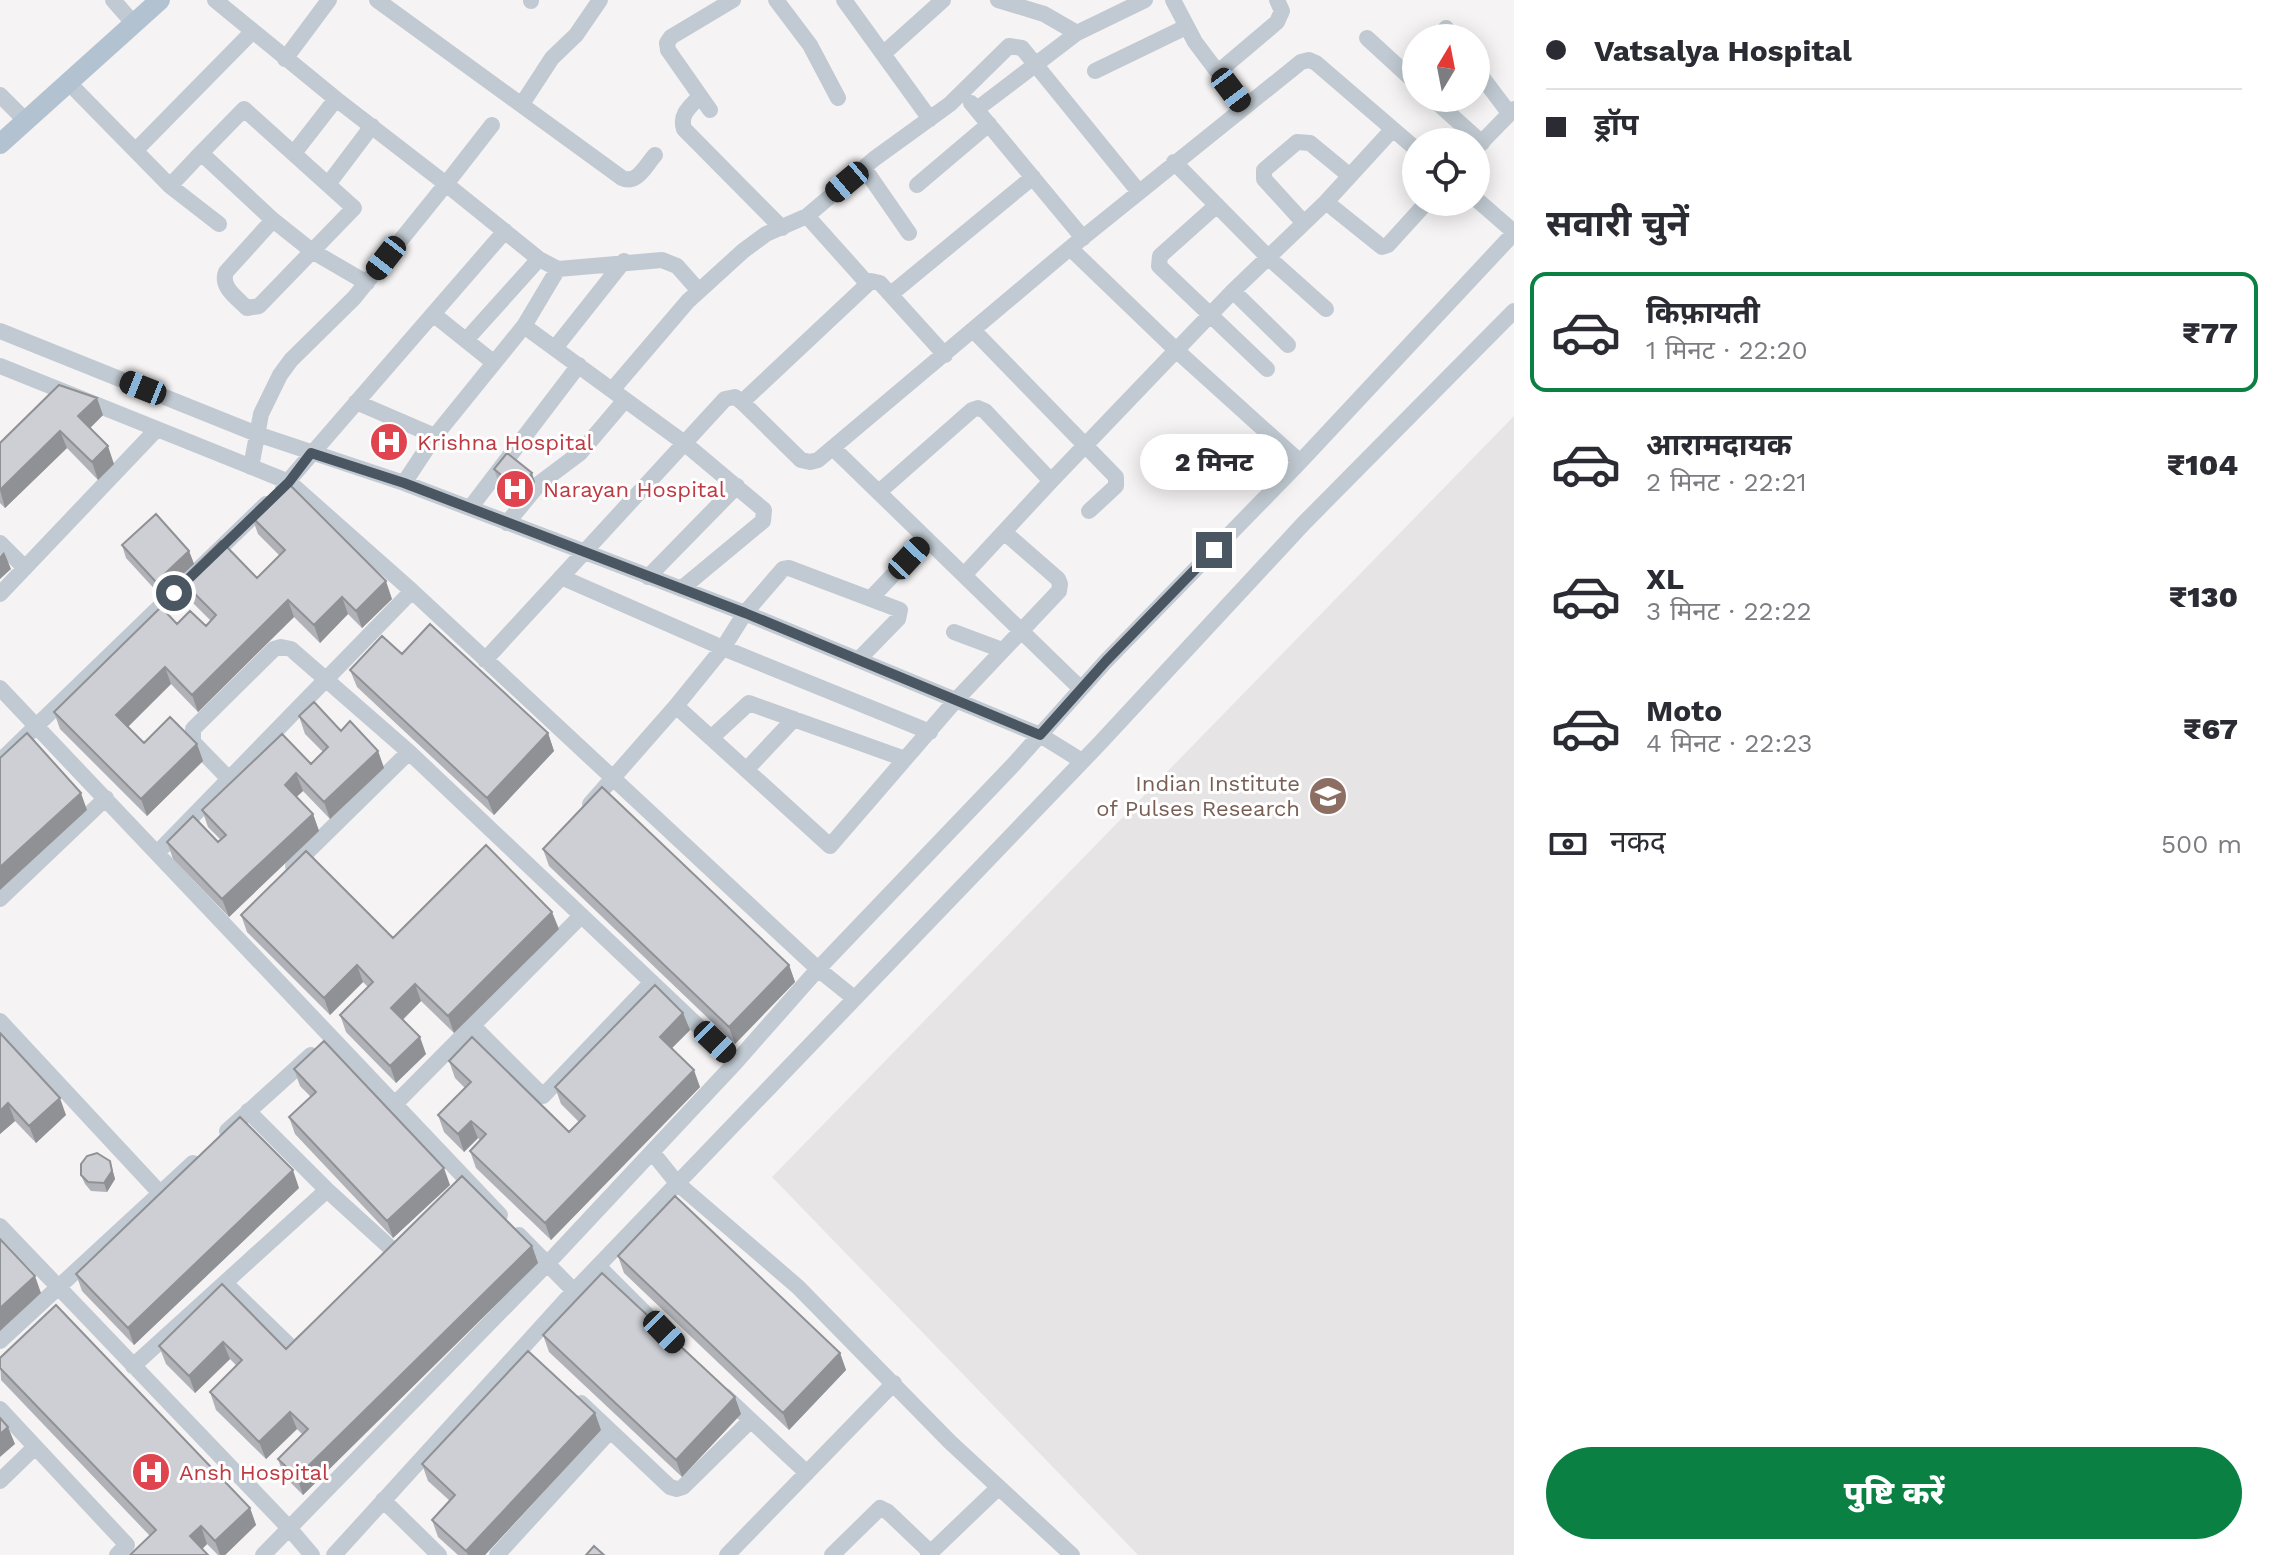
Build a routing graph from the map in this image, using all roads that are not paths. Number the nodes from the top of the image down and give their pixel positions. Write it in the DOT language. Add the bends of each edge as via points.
graph roads {
  1 [pos="113,0"];
  2 [pos="160,0"];
  3 [pos="215,0"];
  4 [pos="329,0"];
  5 [pos="377,0"];
  6 [pos="600,0"];
  7 [pos="733,0"];
  8 [pos="776,0"];
  9 [pos="844,0"];
  10 [pos="943,0"];
  11 [pos="998,0"];
  12 [pos="1145,0"];
  13 [pos="1173,0"];
  14 [pos="1279,1"];
  15 [pos="134,24"];
  16 [pos="1186,27"];
  17 [pos="252,32"];
  18 [pos="1077,33"];
  19 [pos="1367,38"];
  20 [pos="884,53"];
  21 [pos="285,59"];
  22 [pos="1035,64"];
  23 [pos="1402,70"];
  24 [pos="1095,71"];
  25 [pos="1218,72"];
  26 [pos="68,82"];
  27 [pos="1490,85"];
  28 [pos="962,93"];
  29 [pos="0,95"];
  30 [pos="700,96"];
  31 [pos="838,98"];
  32 [pos="336,99"];
  33 [pos="522,104"];
  34 [pos="1244,107"];
  35 [pos="977,109"];
  36 [pos="710,110"];
  37 [pos="1512,111"];
  38 [pos="1446,112"];
  39 [pos="930,119"];
  40 [pos="25,120"];
  41 [pos="989,124"];
  42 [pos="492,125"];
  43 [pos="372,126"];
  44 [pos="1461,128"];
  45 [pos="1392,130"];
  46 [pos="1490,134"];
  47 [pos="1402,138"];
  48 [pos="0,144"];
  49 [pos="136,150"];
  50 [pos="201,153"];
  51 [pos="294,153"];
  52 [pos="655,155"];
  53 [pos="1174,162"];
  54 [pos="864,168"];
  55 [pos="1350,176"];
  56 [pos="1033,177"];
  57 [pos="329,183"];
  58 [pos="446,184"];
  59 [pos="917,185"];
  60 [pos="170,186"];
  61 [pos="1139,192"];
  62 [pos="1326,202"];
  63 [pos="1217,205"];
  64 [pos="1490,211"];
  65 [pos="807,216"];
  66 [pos="1414,216"];
  67 [pos="273,220"];
  68 [pos="1304,223"];
  69 [pos="219,224"];
  70 [pos="782,228"];
  71 [pos="505,231"];
  72 [pos="1514,232"];
  73 [pos="909,233"];
  74 [pos="1076,243"];
  75 [pos="312,251"];
  76 [pos="1269,258"];
  77 [pos="539,259"];
  78 [pos="624,261"];
  79 [pos="558,269"];
  80 [pos="367,283"];
  81 [pos="867,283"];
  82 [pos="699,291"];
  83 [pos="1233,291"];
  84 [pos="891,294"];
  85 [pos="1326,309"];
  86 [pos="1514,311"];
  87 [pos="433,314"];
  88 [pos="1210,315"];
  89 [pos="524,326"];
  90 [pos="973,330"];
  91 [pos="0,331"];
  92 [pos="466,340"];
  93 [pos="1288,345"];
  94 [pos="555,348"];
  95 [pos="1176,350"];
  96 [pos="945,355"];
  97 [pos="493,362"];
  98 [pos="579,365"];
  99 [pos="0,366"];
  100 [pos="1267,369"];
  101 [pos="619,395"];
  102 [pos="356,402"];
  103 [pos="742,402"];
  104 [pos="157,429"];
  105 [pos="257,434"];
  106 [pos="435,436"];
  107 [pos="683,442"];
  108 [pos="1086,446"];
  109 [pos="834,449"];
  110 [pos="311,453"];
  111 [pos="1300,462"];
  112 [pos="251,467"];
  113 [pos="1051,481"];
  114 [pos="289,482"];
  115 [pos="404,483"];
  116 [pos="737,486"];
  117 [pos="879,492"];
  118 [pos="470,508"];
  119 [pos="1089,511"];
  120 [pos="507,523"];
  121 [pos="1004,532"];
  122 [pos="927,539"];
  123 [pos="0,543"];
  124 [pos="584,551"];
  125 [pos="25,568"];
  126 [pos="964,575"];
  127 [pos="561,577"];
  128 [pos="648,577"];
  129 [pos="681,589"];
  130 [pos="412,591"];
  131 [pos="0,594"];
  132 [pos="872,597"];
  133 [pos="745,613"];
  134 [pos="1021,630"];
  135 [pos="954,632"];
  136 [pos="723,648"];
  137 [pos="1002,650"];
  138 [pos="485,660"];
  139 [pos="858,660"];
  140 [pos="326,681"];
  141 [pos="0,688"];
  142 [pos="1081,689"];
  143 [pos="956,700"];
  144 [pos="676,706"];
  145 [pos="794,719"];
  146 [pos="37,726"];
  147 [pos="930,732"];
  148 [pos="1040,735"];
  149 [pos="711,738"];
  150 [pos="409,752"];
  151 [pos="905,759"];
  152 [pos="0,761"];
  153 [pos="1082,761"];
  154 [pos="746,770"];
  155 [pos="613,777"];
  156 [pos="229,779"];
  157 [pos="106,798"];
  158 [pos="583,812"];
  159 [pos="157,853"];
  160 [pos="285,874"];
  161 [pos="0,899"];
  162 [pos="581,916"];
  163 [pos="818,969"];
  164 [pos="652,982"];
  165 [pos="854,998"];
  166 [pos="0,1021"];
  167 [pos="472,1025"];
  168 [pos="332,1037"];
  169 [pos="736,1062"];
  170 [pos="395,1104"];
  171 [pos="248,1111"];
  172 [pos="652,1152"];
  173 [pos="677,1183"];
  174 [pos="327,1190"];
  175 [pos="160,1193"];
  176 [pos="0,1226"];
  177 [pos="394,1252"];
  178 [pos="547,1264"];
  179 [pos="598,1266"];
  180 [pos="225,1283"];
  181 [pos="58,1288"];
  182 [pos="574,1291"];
  183 [pos="317,1328"];
  184 [pos="0,1341"];
  185 [pos="674,1343"];
  186 [pos="133,1366"];
  187 [pos="894,1383"];
  188 [pos="718,1388"];
  189 [pos="566,1389"];
  190 [pos="0,1409"];
  191 [pos="750,1421"];
  192 [pos="610,1431"];
  193 [pos="35,1447"];
  194 [pos="807,1473"];
  195 [pos="0,1481"];
  196 [pos="999,1487"];
  197 [pos="383,1500"];
  198 [pos="289,1528"];
  199 [pos="929,1554"];
  200 [pos="117,1555"];
  201 [pos="263,1555"];
  202 [pos="312,1555"];
  203 [pos="334,1555"];
  204 [pos="439,1555"];
  205 [pos="497,1555"];
  206 [pos="727,1555"];
  207 [pos="832,1555"];
  208 [pos="1072,1555"];
  1 -- 15 [label="street"];
  2 -- 15 [label="main road"];
  3 -- 17 [label="street"];
  4 -- 21 [label="street"];
  5 -- 33 [label="street"];
  6 -- 33 [label="street"];
  7 -- 30 [label="street" via="667,43"];
  8 -- 31 [label="street" via="810,45"];
  9 -- 20 [label="street"];
  10 -- 20 [label="street"];
  11 -- 18 [label="street" via="1044,14"];
  12 -- 18 [label="street"];
  13 -- 16 [label="street"];
  14 -- 25 [label="street" via="1277,22"];
  15 -- 26 [label="main road"];
  16 -- 24 [label="street"];
  16 -- 25 [label="street"];
  17 -- 21 [label="street"];
  17 -- 49 [label="street"];
  18 -- 22 [label="street"];
  19 -- 23 [label="street"];
  20 -- 39 [label="street"];
  21 -- 32 [label="street"];
  22 -- 28 [label="street" via="1022,48 1009,46"];
  22 -- 35 [label="street"];
  22 -- 61 [label="street"];
  25 -- 34 [label="street"];
  26 -- 40 [label="main road"];
  26 -- 49 [label="street"];
  27 -- 37 [label="street"];
  28 -- 35 [label="street"];
  28 -- 39 [label="street"];
  29 -- 40 [label="street"];
  30 -- 36 [label="street"];
  30 -- 70 [label="street" via="683,115 684,129"];
  32 -- 43 [label="street"];
  32 -- 51 [label="street"];
  33 -- 52 [label="street" via="628,181"];
  34 -- 45 [label="street" via="1309,60"];
  34 -- 53 [label="street"];
  35 -- 41 [label="street"];
  37 -- 46 [label="street"];
  38 -- 44 [label="street"];
  39 -- 54 [label="street"];
  40 -- 48 [label="main road"];
  41 -- 56 [label="street"];
  41 -- 59 [label="street"];
  42 -- 58 [label="street"];
  43 -- 57 [label="street"];
  43 -- 58 [label="street"];
  45 -- 47 [label="street"];
  45 -- 55 [label="street"];
  49 -- 60 [label="street"];
  50 -- 51 [label="street" via="244,109"];
  50 -- 60 [label="street"];
  50 -- 67 [label="street"];
  51 -- 57 [label="street"];
  53 -- 61 [label="street"];
  53 -- 63 [label="street"];
  54 -- 65 [label="street"];
  54 -- 73 [label="street"];
  55 -- 62 [label="street"];
  55 -- 68 [label="street" via="1304,141 1264,170 1264,179"];
  56 -- 74 [label="street"];
  56 -- 84 [label="street"];
  57 -- 75 [label="street" via="354,208"];
  58 -- 71 [label="street"];
  58 -- 80 [label="street"];
  60 -- 69 [label="street"];
  61 -- 74 [label="street"];
  62 -- 66 [label="street" via="1382,247"];
  62 -- 68 [label="street"];
  63 -- 76 [label="street"];
  63 -- 88 [label="street" via="1159,261"];
  64 -- 72 [label="street"];
  65 -- 70 [label="street"];
  65 -- 81 [label="street"];
  67 -- 75 [label="street"];
  67 -- 75 [label="street" via="223,278 247,308 259,306"];
  68 -- 76 [label="street"];
  70 -- 82 [label="street" via="753,243"];
  71 -- 77 [label="street"];
  71 -- 87 [label="street"];
  72 -- 111 [label="street"];
  74 -- 90 [label="street"];
  74 -- 95 [label="street"];
  75 -- 80 [label="street"];
  76 -- 83 [label="street"];
  76 -- 85 [label="street"];
  77 -- 79 [label="street"];
  77 -- 92 [label="street"];
  78 -- 79 [label="street"];
  78 -- 82 [label="street" via="670,262"];
  78 -- 94 [label="street"];
  79 -- 89 [label="street"];
  80 -- 105 [label="street" via="291,360 272,390"];
  81 -- 84 [label="street" via="880,283"];
  81 -- 103 [label="street"];
  82 -- 101 [label="street" via="674,316"];
  83 -- 88 [label="street"];
  83 -- 93 [label="street"];
  84 -- 96 [label="street"];
  86 -- 153 [label="street" via="1304,523"];
  87 -- 92 [label="street"];
  87 -- 102 [label="street"];
  88 -- 95 [label="street"];
  88 -- 100 [label="street"];
  89 -- 94 [label="street"];
  89 -- 97 [label="street"];
  90 -- 96 [label="street"];
  90 -- 108 [label="street"];
  91 -- 105 [label="street"];
  92 -- 97 [label="street"];
  94 -- 98 [label="street"];
  95 -- 108 [label="street"];
  95 -- 111 [label="street"];
  96 -- 109 [label="street"];
  97 -- 106 [label="street"];
  98 -- 101 [label="street"];
  98 -- 118 [label="street"];
  99 -- 104 [label="street"];
  101 -- 107 [label="street"];
  101 -- 120 [label="street" via="580,453 540,483"];
  102 -- 106 [label="street"];
  102 -- 110 [label="street"];
  103 -- 107 [label="street" via="725,399"];
  103 -- 109 [label="street" via="801,460 818,460"];
  104 -- 112 [label="street"];
  104 -- 125 [label="street"];
  105 -- 110 [label="street"];
  105 -- 112 [label="street"];
  106 -- 115 [label="street"];
  107 -- 116 [label="street"];
  107 -- 124 [label="street"];
  108 -- 113 [label="street"];
  108 -- 119 [label="street" via="1118,481"];
  109 -- 117 [label="street"];
  110 -- 114 [label="street"];
  110 -- 115 [label="street"];
  111 -- 142 [label="street"];
  112 -- 114 [label="street"];
  113 -- 117 [label="street" via="978,408"];
  113 -- 121 [label="street"];
  114 -- 130 [label="street"];
  114 -- 146 [label="street"];
  115 -- 118 [label="street"];
  116 -- 128 [label="street"];
  116 -- 129 [label="street" via="764,510 763,521"];
  117 -- 122 [label="street"];
  118 -- 120 [label="street"];
  120 -- 124 [label="street"];
  121 -- 126 [label="street"];
  121 -- 134 [label="street" via="1060,584"];
  122 -- 126 [label="street"];
  122 -- 132 [label="street"];
  123 -- 125 [label="street"];
  124 -- 127 [label="street"];
  124 -- 128 [label="street"];
  125 -- 131 [label="street"];
  126 -- 134 [label="street"];
  127 -- 136 [label="street"];
  127 -- 138 [label="street"];
  128 -- 129 [label="street"];
  129 -- 133 [label="street"];
  130 -- 138 [label="street"];
  130 -- 140 [label="street"];
  132 -- 133 [label="street" via="789,568"];
  132 -- 139 [label="street" via="901,614"];
  133 -- 136 [label="street"];
  133 -- 139 [label="street"];
  134 -- 137 [label="street"];
  134 -- 142 [label="street"];
  135 -- 137 [label="street"];
  136 -- 144 [label="street"];
  136 -- 147 [label="street"];
  137 -- 143 [label="street"];
  138 -- 155 [label="street"];
  139 -- 143 [label="street"];
  140 -- 150 [label="street"];
  140 -- 156 [label="street"];
  140 -- 156 [label="street" via="291,649 274,649 193,729 193,742"];
  141 -- 146 [label="street"];
  142 -- 148 [label="street"];
  143 -- 147 [label="street"];
  143 -- 148 [label="street"];
  144 -- 149 [label="street"];
  144 -- 155 [label="street"];
  145 -- 149 [label="street" via="749,703"];
  145 -- 151 [label="street"];
  145 -- 154 [label="street"];
  146 -- 152 [label="street"];
  146 -- 157 [label="street"];
  147 -- 151 [label="street"];
  148 -- 153 [label="street"];
  148 -- 163 [label="street"];
  149 -- 154 [label="street"];
  150 -- 160 [label="street" via="312,857"];
  150 -- 162 [label="street" via="498,847 539,864"];
  151 -- 154 [label="street" via="830,846"];
  153 -- 165 [label="street"];
  155 -- 158 [label="street"];
  155 -- 163 [label="street"];
  156 -- 159 [label="street"];
  157 -- 159 [label="street"];
  157 -- 161 [label="street"];
  159 -- 168 [label="street" via="234,923"];
  162 -- 164 [label="street"];
  162 -- 167 [label="street"];
  163 -- 165 [label="street"];
  163 -- 169 [label="street"];
  164 -- 167 [label="street" via="543,1096"];
  164 -- 169 [label="street"];
  165 -- 173 [label="street"];
  166 -- 175 [label="street"];
  167 -- 170 [label="street"];
  168 -- 170 [label="street"];
  168 -- 171 [label="street"];
  169 -- 172 [label="street"];
  170 -- 178 [label="street" via="460,1183"];
  171 -- 174 [label="street"];
  171 -- 175 [label="street"];
  172 -- 173 [label="street"];
  172 -- 178 [label="street"];
  173 -- 179 [label="street"];
  173 -- 187 [label="street" via="798,1287"];
  174 -- 177 [label="street"];
  174 -- 180 [label="street"];
  175 -- 181 [label="street"];
  176 -- 181 [label="street"];
  178 -- 182 [label="street"];
  178 -- 198 [label="street"];
  179 -- 182 [label="street"];
  179 -- 185 [label="street"];
  180 -- 183 [label="street" via="294,1350"];
  180 -- 186 [label="street"];
  181 -- 184 [label="street"];
  181 -- 186 [label="street"];
  182 -- 197 [label="street" via="528,1352"];
  186 -- 198 [label="street"];
  187 -- 194 [label="street"];
  187 -- 196 [label="street"];
  188 -- 191 [label="street"];
  189 -- 192 [label="street"];
  190 -- 193 [label="street"];
  191 -- 192 [label="street" via="677,1489"];
  191 -- 194 [label="street"];
  192 -- 205 [label="street"];
  193 -- 195 [label="street"];
  193 -- 200 [label="street" via="127,1545"];
  194 -- 206 [label="street"];
  196 -- 199 [label="street"];
  196 -- 208 [label="street"];
  197 -- 203 [label="street"];
  197 -- 204 [label="street"];
  198 -- 201 [label="street"];
  198 -- 202 [label="street"];
  199 -- 207 [label="street" via="880,1508"];
}
